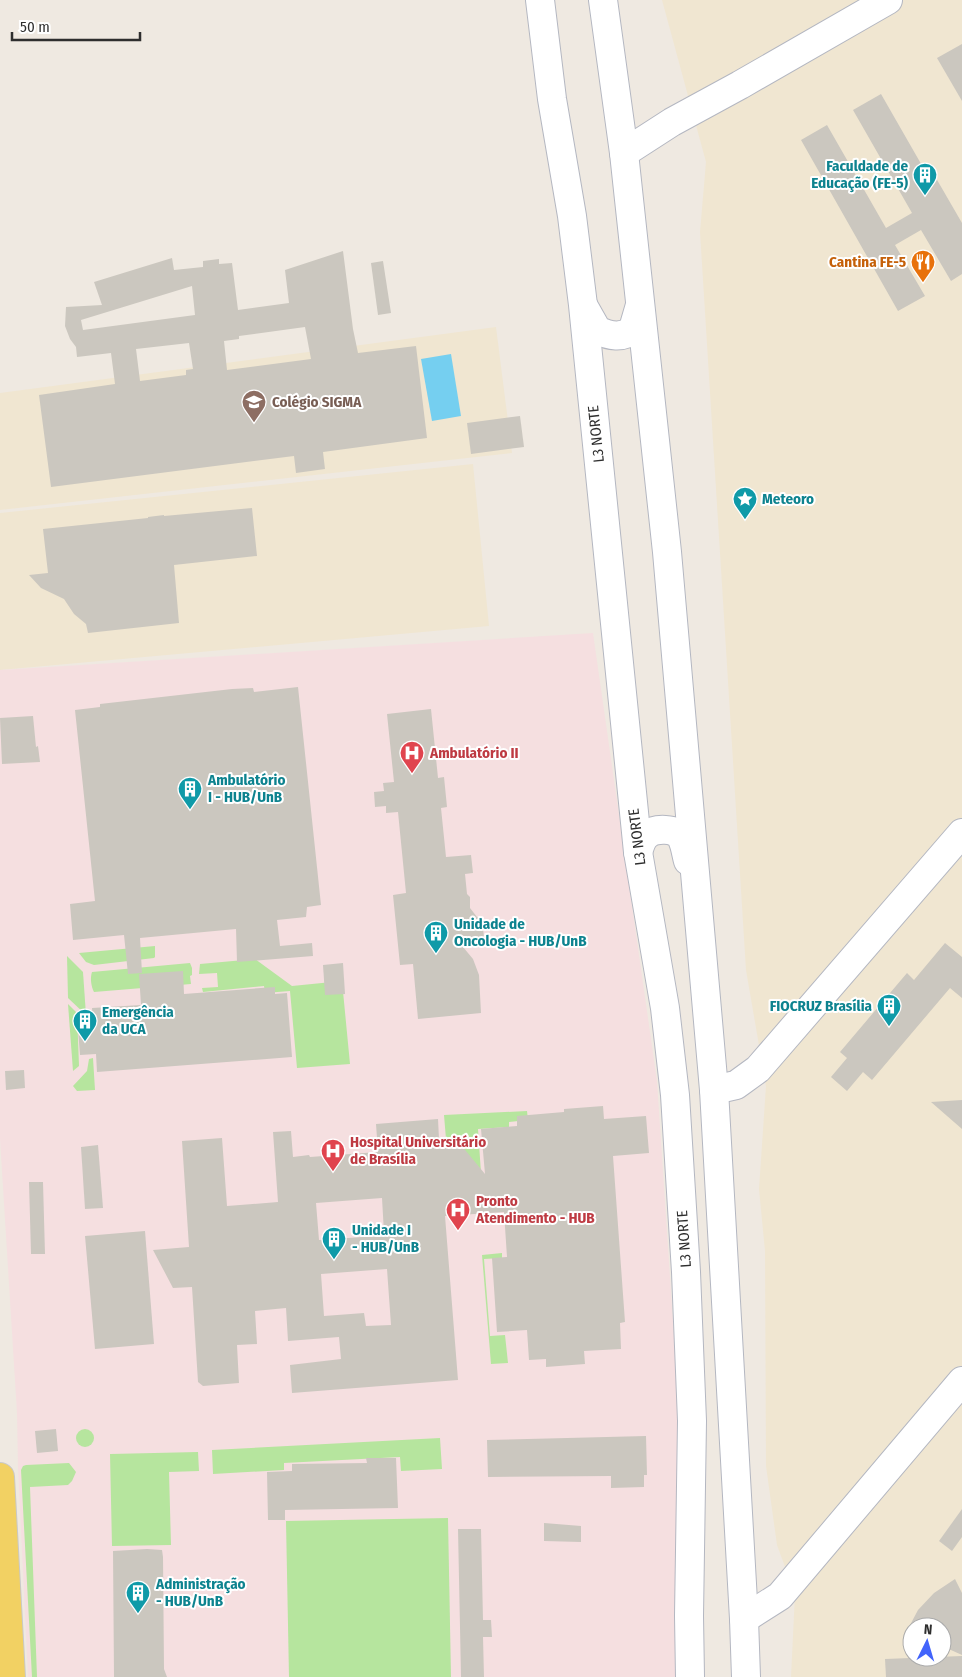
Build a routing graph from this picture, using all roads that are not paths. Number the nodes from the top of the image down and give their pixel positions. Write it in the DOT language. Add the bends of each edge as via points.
graph roads {
  1 [pos="540,0"];
  2 [pos="603,0"];
  3 [pos="888,0"];
  4 [pos="624,153"];
  5 [pos="640,304"];
  6 [pos="583,305"];
  7 [pos="962,833"];
  8 [pos="638,852"];
  9 [pos="695,889"];
  10 [pos="714,1090"];
  11 [pos="962,1381"];
  12 [pos="0,1477"];
  13 [pos="744,1619"];
  14 [pos="11,1677"];
  15 [pos="690,1677"];
  16 [pos="746,1677"];
  1 -- 6 [label="main road, L3 NORTE"];
  2 -- 4 [label="main road"];
  3 -- 4 [label="main road" via="672,122"];
  4 -- 5 [label="main road"];
  5 -- 6 [label="main road" via="633,329 624,335 613,336 597,330"];
  5 -- 9 [label="main road" via="667,552"];
  6 -- 8 [label="main road, L3 NORTE"];
  7 -- 10 [label="main road" via="758,1069 736,1086"];
  8 -- 9 [label="main road" via="648,834 662,830 676,832 682,838"];
  8 -- 15 [label="main road, L3 NORTE" via="670,1047 686,1272 692,1421"];
  9 -- 10 [label="main road"];
  10 -- 13 [label="main road"];
  11 -- 13 [label="main road" via="780,1596"];
  12 -- 14 [label="main road"];
  13 -- 16 [label="main road"];
}
